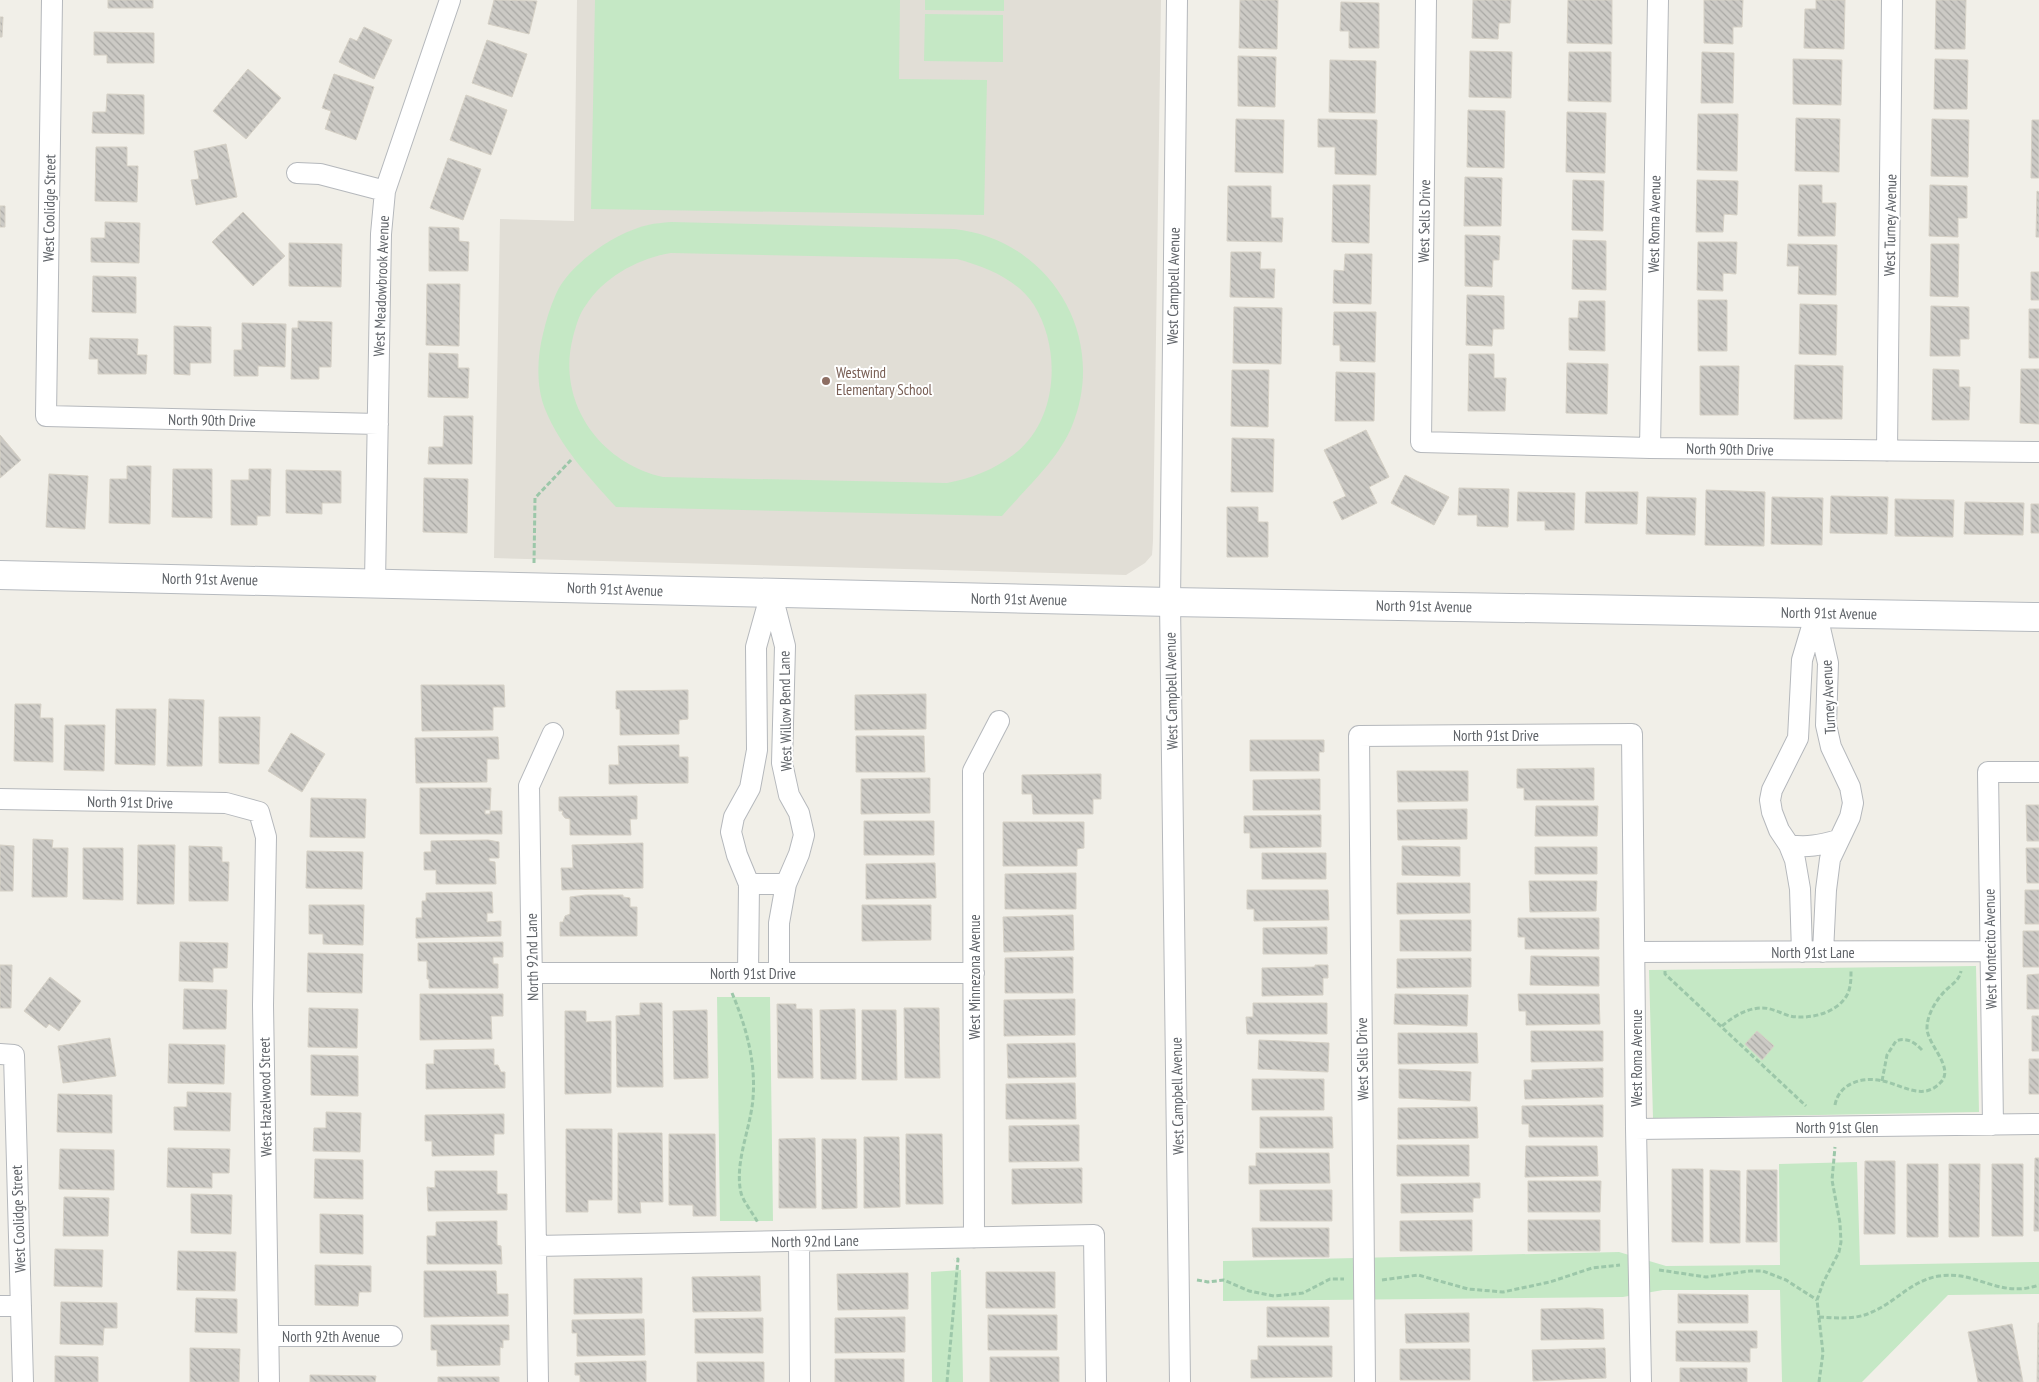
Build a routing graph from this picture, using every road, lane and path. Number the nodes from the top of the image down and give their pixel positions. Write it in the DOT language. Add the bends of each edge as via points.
graph roads {
  1 [pos="52,0"];
  2 [pos="450,0"];
  3 [pos="1177,0"];
  4 [pos="1426,0"];
  5 [pos="1658,0"];
  6 [pos="1892,0"];
  7 [pos="297,173"];
  8 [pos="385,191"];
  9 [pos="46,416"];
  10 [pos="378,424"];
  11 [pos="1421,442"];
  12 [pos="1650,448"];
  13 [pos="1887,450"];
  14 [pos="2039,452"];
  15 [pos="571,460"];
  16 [pos="0,575"];
  17 [pos="375,582"];
  18 [pos="533,586"];
  19 [pos="772,593"];
  20 [pos="1170,602"];
  21 [pos="1816,613"];
  22 [pos="2039,617"];
  23 [pos="999,721"];
  24 [pos="553,733"];
  25 [pos="1632,734"];
  26 [pos="1359,736"];
  27 [pos="2039,772"];
  28 [pos="0,799"];
  29 [pos="259,812"];
  30 [pos="1838,840"];
  31 [pos="1789,845"];
  32 [pos="749,884"];
  33 [pos="786,884"];
  34 [pos="1961,951"];
  35 [pos="1990,951"];
  36 [pos="1635,952"];
  37 [pos="1665,952"];
  38 [pos="1802,952"];
  39 [pos="1824,952"];
  40 [pos="1851,952"];
  41 [pos="532,973"];
  42 [pos="740,973"];
  43 [pos="780,973"];
  44 [pos="974,973"];
  45 [pos="1722,1026"];
  46 [pos="1922,1050"];
  47 [pos="7,1055"];
  48 [pos="1882,1080"];
  49 [pos="1825,1105"];
  50 [pos="1835,1105"];
  51 [pos="1815,1106"];
  52 [pos="2039,1124"];
  53 [pos="1993,1125"];
  54 [pos="1835,1127"];
  55 [pos="1636,1128"];
  56 [pos="974,1238"];
  57 [pos="946,1239"];
  58 [pos="799,1241"];
  59 [pos="768,1242"];
  60 [pos="536,1246"];
  61 [pos="1640,1265"];
  62 [pos="1180,1280"];
  63 [pos="1364,1280"];
  64 [pos="2039,1285"];
  65 [pos="1817,1300"];
  66 [pos="0,1306"];
  67 [pos="21,1306"];
  68 [pos="1819,1317"];
  69 [pos="269,1336"];
  70 [pos="392,1336"];
  71 [pos="23,1382"];
  72 [pos="269,1382"];
  73 [pos="538,1382"];
  74 [pos="800,1382"];
  75 [pos="946,1382"];
  76 [pos="1096,1382"];
  77 [pos="1180,1382"];
  78 [pos="1365,1382"];
  79 [pos="1641,1382"];
  80 [pos="1819,1382"];
  1 -- 9 [label="street, West Coolidge Street"];
  2 -- 8 [label="street, West Meadowbrook Avenue"];
  3 -- 20 [label="street, West Campbell Avenue"];
  4 -- 11 [label="street, West Sells Drive"];
  5 -- 12 [label="street, West Roma Avenue"];
  6 -- 13 [label="street, West Turney Avenue"];
  7 -- 8 [label="street" via="320,174"];
  8 -- 10 [label="street, West Meadowbrook Avenue" via="381,234"];
  9 -- 10 [label="street, North 90th Drive"];
  10 -- 17 [label="street, West Meadowbrook Avenue"];
  11 -- 12 [label="street, North 90th Drive"];
  12 -- 13 [label="street, North 90th Drive"];
  13 -- 14 [label="street, North 90th Drive"];
  15 -- 18 [label="path" via="535,498"];
  16 -- 17 [label="main road, North 91st Avenue"];
  17 -- 18 [label="main road, North 91st Avenue"];
  18 -- 19 [label="main road, North 91st Avenue"];
  19 -- 20 [label="main road, North 91st Avenue"];
  19 -- 32 [label="street, West Willow Bend Lane" via="756,647 757,750 750,788 734,817 732,832"];
  19 -- 33 [label="street, West Willow Bend Lane" via="785,646 782,763 789,795 799,813 804,835"];
  20 -- 21 [label="main road, North 91st Avenue"];
  20 -- 62 [label="street, West Campbell Avenue"];
  21 -- 22 [label="main road, North 91st Avenue"];
  21 -- 30 [label="street, Turney Avenue" via="1828,662 1826,725 1831,748 1850,787 1853,803"];
  21 -- 31 [label="street" via="1802,660 1798,738 1770,800 1779,830"];
  23 -- 44 [label="street, West Minnezona Avenue" via="973,771"];
  24 -- 41 [label="street, North 92nd Lane" via="529,786"];
  25 -- 26 [label="street, North 91st Drive"];
  25 -- 36 [label="street, West Roma Avenue"];
  26 -- 63 [label="street, West Sells Drive"];
  27 -- 35 [label="street, West Montecito Avenue" via="1988,772"];
  28 -- 29 [label="street, North 91st Drive" via="226,803"];
  29 -- 69 [label="street, West Hazelwood Street" via="266,837 263,1005"];
  30 -- 31 [label="street" via="1818,846"];
  30 -- 39 [label="street, Turney Avenue" via="1830,858 1826,890"];
  31 -- 38 [label="street" via="1800,889"];
  32 -- 33 [label="street"];
  32 -- 42 [label="street, West Willow Bend Lane"];
  33 -- 43 [label="street, West Willow Bend Lane" via="779,923"];
  34 -- 35 [label="street, North 91st Lane"];
  34 -- 40 [label="street, North 91st Lane"];
  34 -- 48 [label="path" via="1958,980 1944,992 1927,1023 1929,1040 1944,1066 1944,1079 1926,1091 1909,1090"];
  35 -- 53 [label="street, West Montecito Avenue"];
  36 -- 37 [label="street, North 91st Lane"];
  36 -- 55 [label="street, West Roma Avenue"];
  37 -- 38 [label="street, North 91st Lane"];
  37 -- 45 [label="path" via="1665,974"];
  38 -- 39 [label="street, North 91st Lane"];
  39 -- 40 [label="street, North 91st Lane"];
  40 -- 45 [label="path" via="1848,993 1835,1008 1800,1017 1762,1007 1752,1008"];
  41 -- 42 [label="street, North 91st Drive"];
  41 -- 60 [label="street, North 92nd Lane"];
  42 -- 43 [label="street, North 91st Drive"];
  42 -- 59 [label="path" via="730,990 746,1031 754,1073 754,1098 740,1169 741,1193 760,1226 767,1226"];
  43 -- 44 [label="street, North 91st Drive"];
  44 -- 56 [label="street, West Minnezona Avenue"];
  45 -- 51 [label="path" via="1806,1106"];
  46 -- 48 [label="path" via="1907,1039 1896,1041 1887,1055"];
  47 -- 67 [label="street, West Coolidge Street"];
  48 -- 50 [label="path" via="1866,1080 1845,1087 1839,1092"];
  49 -- 50 [label="path"];
  50 -- 54 [label="path"];
  52 -- 53 [label="street, North 91st Glen"];
  53 -- 54 [label="street, North 91st Glen"];
  54 -- 55 [label="street, North 91st Glen"];
  54 -- 65 [label="path" via="1832,1180 1841,1242"];
  55 -- 61 [label="street, West Roma Avenue"];
  56 -- 57 [label="street, North 92nd Lane"];
  56 -- 76 [label="street, North 92nd Lane" via="1094,1235"];
  57 -- 58 [label="street, North 92nd Lane"];
  57 -- 75 [label="path" via="947,1260 958,1260"];
  58 -- 59 [label="street, North 92nd Lane"];
  58 -- 74 [label="street"];
  59 -- 60 [label="street, North 92nd Lane"];
  60 -- 73 [label="street, North 92nd Lane"];
  61 -- 63 [label="path" via="1592,1268 1550,1282 1502,1292 1468,1289 1418,1275"];
  61 -- 65 [label="path" via="1658,1266 1658,1270 1670,1273 1706,1276 1763,1271 1786,1280"];
  61 -- 79 [label="street, West Roma Avenue"];
  62 -- 63 [label="path" via="1224,1280 1249,1291 1274,1296 1303,1293 1330,1279"];
  62 -- 77 [label="street, West Campbell Avenue"];
  63 -- 78 [label="street, West Sells Drive"];
  64 -- 68 [label="path" via="2010,1289 1962,1275 1941,1275 1909,1287 1871,1313 1852,1318"];
  65 -- 68 [label="path"];
  66 -- 67 [label="street"];
  67 -- 71 [label="street, West Coolidge Street"];
  68 -- 80 [label="path" via="1823,1352"];
  69 -- 70 [label="street, North 92th Avenue"];
  69 -- 72 [label="street, West Hazelwood Street"];
}
